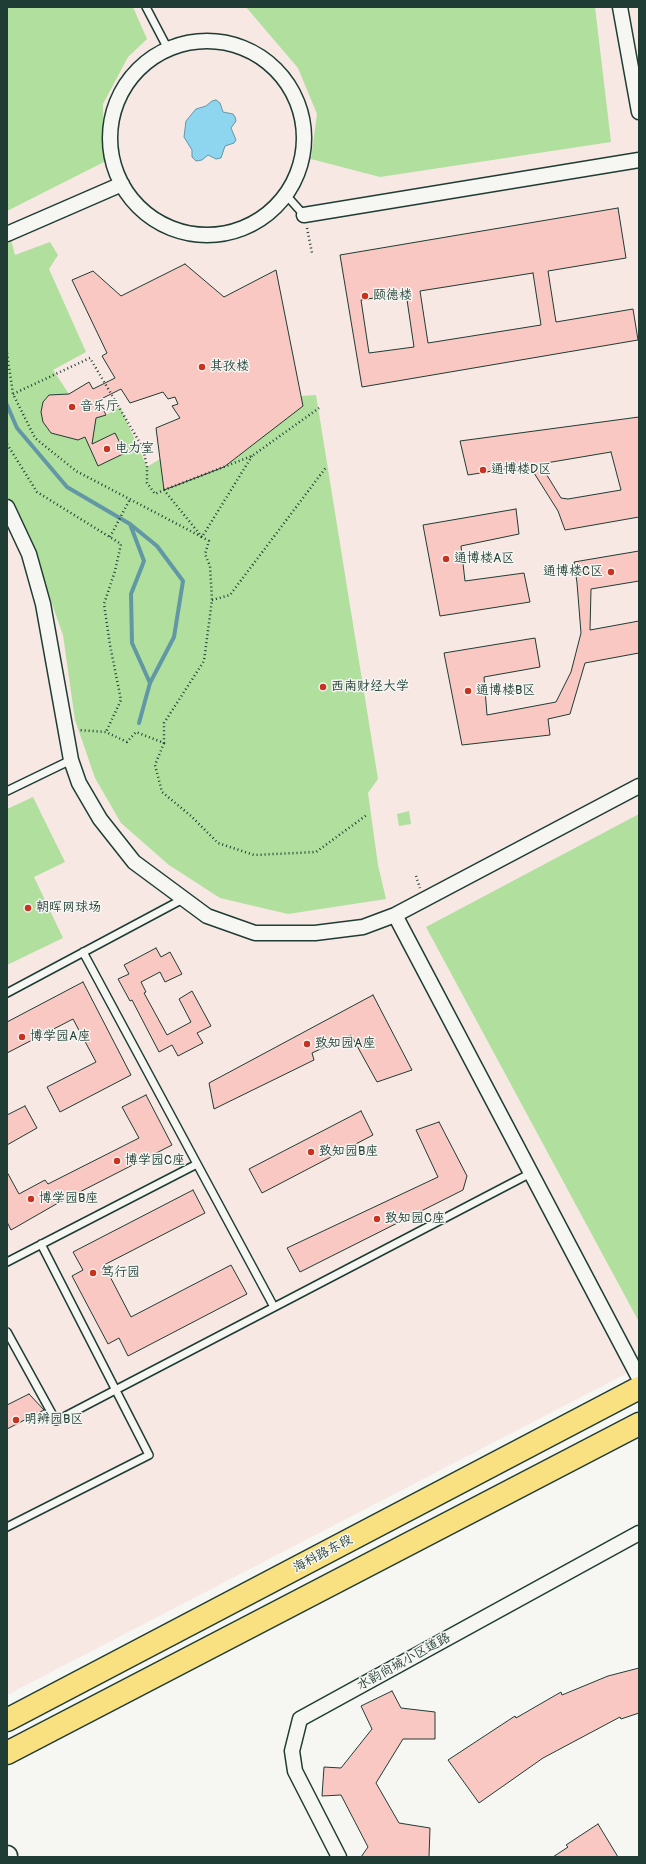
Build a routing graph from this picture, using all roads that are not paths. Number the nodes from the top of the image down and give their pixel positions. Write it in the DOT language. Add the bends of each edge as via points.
graph roads {
  1 [pos="146,7"];
  2 [pos="620,7"];
  3 [pos="168,49"];
  4 [pos="639,112"];
  5 [pos="639,160"];
  6 [pos="122,184"];
  7 [pos="286,195"];
  8 [pos="304,215"];
  9 [pos="7,234"];
  10 [pos="7,507"];
  11 [pos="71,760"];
  12 [pos="639,786"];
  13 [pos="7,791"];
  14 [pos="183,899"];
  15 [pos="395,915"];
  16 [pos="84,952"];
  17 [pos="7,993"];
  18 [pos="197,1164"];
  19 [pos="531,1173"];
  20 [pos="41,1244"];
  21 [pos="8,1260"];
  22 [pos="274,1306"];
  23 [pos="7,1332"];
  24 [pos="639,1378"];
  25 [pos="639,1388"];
  26 [pos="116,1390"];
  27 [pos="639,1424"];
  28 [pos="7,1527"];
  29 [pos="639,1533"];
  30 [pos="7,1720"];
  31 [pos="7,1753"];
  32 [pos="339,1857"];
  1 -- 3 [label="lane"];
  2 -- 4 [label="street"];
  3 -- 6 [label="street" via="152,58 136,72 123,90 115,108 111,127 111,149"];
  3 -- 7 [label="street" via="186,43 220,42 249,51 278,72 291,88 301,110 305,134 303,156 297,176"];
  5 -- 8 [label="street"];
  6 -- 7 [label="street" via="138,206 155,219 174,229 210,235 242,228 262,218"];
  6 -- 9 [label="street"];
  7 -- 8 [label="lane"];
  10 -- 11 [label="street" via="28,554 43,604"];
  11 -- 13 [label="lane"];
  11 -- 14 [label="street" via="79,783 100,819 134,862"];
  12 -- 15 [label="street"];
  14 -- 15 [label="street" via="207,916 255,933 315,933 356,928"];
  14 -- 16 [label="lane"];
  15 -- 19 [label="street"];
  16 -- 17 [label="lane"];
  16 -- 18 [label="lane"];
  18 -- 20 [label="lane"];
  18 -- 22 [label="lane"];
  19 -- 22 [label="lane"];
  19 -- 24 [label="street"];
  20 -- 21 [label="lane"];
  20 -- 26 [label="lane"];
  22 -- 26 [label="lane"];
  23 -- 26 [label="lane" via="56,1421"];
  25 -- 30 [label="main road, 海科路东段"];
  26 -- 28 [label="lane" via="149,1455"];
  27 -- 31 [label="main road"];
  29 -- 32 [label="street, 水韵尚城小区道路" via="300,1718 292,1751 295,1771"];
}
